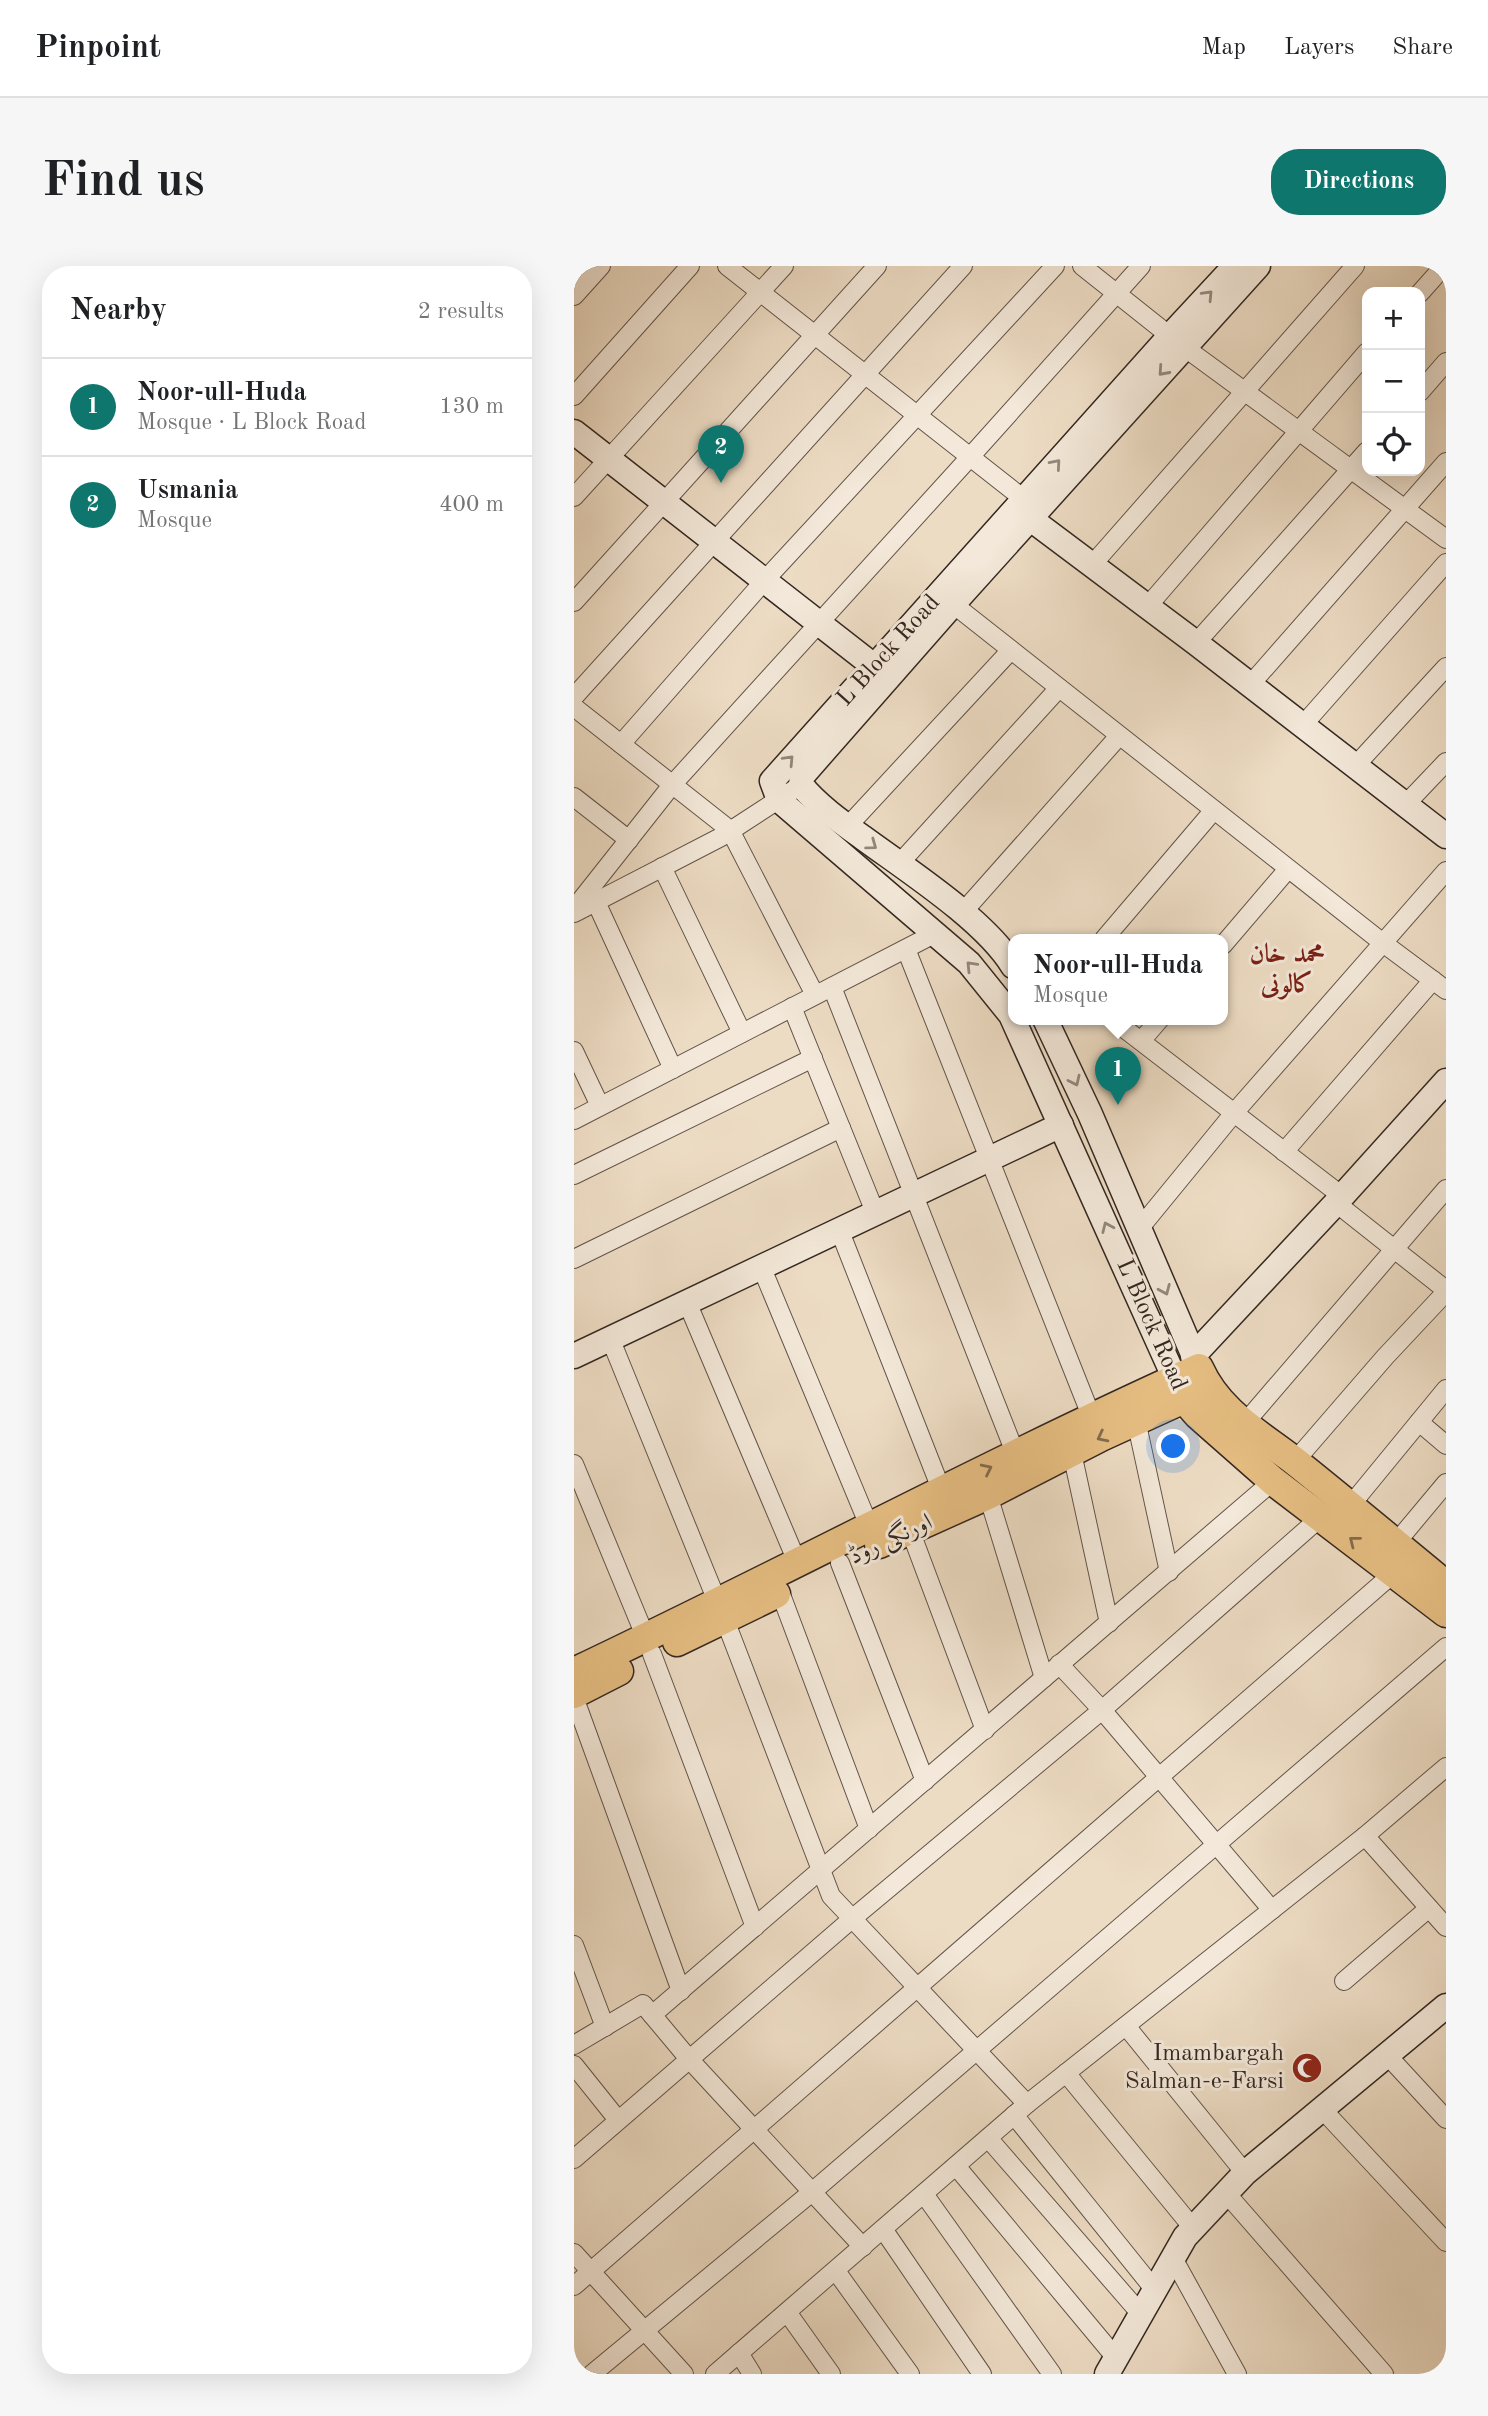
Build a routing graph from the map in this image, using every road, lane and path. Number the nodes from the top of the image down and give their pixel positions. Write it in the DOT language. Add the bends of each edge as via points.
graph roads {
  1 [pos="601,266"];
  2 [pos="690,266"];
  3 [pos="727,266"];
  4 [pos="784,266"];
  5 [pos="877,266"];
  6 [pos="963,266"];
  7 [pos="1055,266"];
  8 [pos="1082,266"];
  9 [pos="1140,266"];
  10 [pos="1235,266"];
  11 [pos="1258,266"];
  12 [pos="1355,266"];
  13 [pos="1444,266"];
  14 [pos="1425,287"];
  15 [pos="760,292"];
  16 [pos="1117,293"];
  17 [pos="574,296"];
  18 [pos="815,335"];
  19 [pos="1177,341"];
  20 [pos="1362,358"];
  21 [pos="1446,362"];
  22 [pos="866,375"];
  23 [pos="1425,386"];
  24 [pos="1244,391"];
  25 [pos="574,396"];
  26 [pos="917,415"];
  27 [pos="1298,430"];
  28 [pos="574,432"];
  29 [pos="970,457"];
  30 [pos="1362,458"];
  31 [pos="608,460"];
  32 [pos="1446,462"];
  33 [pos="1351,470"];
  34 [pos="574,497"];
  35 [pos="662,502"];
  36 [pos="1028,510"];
  37 [pos="1406,510"];
  38 [pos="1446,539"];
  39 [pos="713,541"];
  40 [pos="1446,563"];
  41 [pos="1092,565"];
  42 [pos="765,580"];
  43 [pos="574,602"];
  44 [pos="953,604"];
  45 [pos="1147,607"];
  46 [pos="819,622"];
  47 [pos="1196,643"];
  48 [pos="1011,650"];
  49 [pos="875,667"];
  50 [pos="1446,667"];
  51 [pos="1250,685"];
  52 [pos="1059,688"];
  53 [pos="574,697"];
  54 [pos="574,707"];
  55 [pos="1303,725"];
  56 [pos="1119,736"];
  57 [pos="621,744"];
  58 [pos="1446,762"];
  59 [pos="1356,765"];
  60 [pos="673,785"];
  61 [pos="802,785"];
  62 [pos="574,797"];
  63 [pos="779,800"];
  64 [pos="1405,805"];
  65 [pos="1214,810"];
  66 [pos="847,827"];
  67 [pos="730,830"];
  68 [pos="1446,836"];
  69 [pos="629,840"];
  70 [pos="900,864"];
  71 [pos="662,867"];
  72 [pos="1288,869"];
  73 [pos="1446,871"];
  74 [pos="596,902"];
  75 [pos="574,911"];
  76 [pos="963,912"];
  77 [pos="936,933"];
  78 [pos="1108,934"];
  79 [pos="1228,939"];
  80 [pos="1383,943"];
  81 [pos="906,949"];
  82 [pos="1008,956"];
  83 [pos="1439,985"];
  84 [pos="832,987"];
  85 [pos="815,995"];
  86 [pos="792,1007"];
  87 [pos="1008,1011"];
  88 [pos="1016,1025"];
  89 [pos="1048,1025"];
  90 [pos="1120,1025"];
  91 [pos="1155,1025"];
  92 [pos="741,1034"];
  93 [pos="1141,1041"];
  94 [pos="574,1051"];
  95 [pos="813,1058"];
  96 [pos="674,1069"];
  97 [pos="1446,1081"];
  98 [pos="600,1107"];
  99 [pos="1234,1113"];
  100 [pos="574,1120"];
  101 [pos="1061,1125"];
  102 [pos="841,1128"];
  103 [pos="1284,1152"];
  104 [pos="989,1159"];
  105 [pos="574,1175"];
  106 [pos="1446,1189"];
  107 [pos="914,1194"];
  108 [pos="1339,1200"];
  109 [pos="875,1212"];
  110 [pos="839,1229"];
  111 [pos="1139,1229"];
  112 [pos="1395,1249"];
  113 [pos="574,1259"];
  114 [pos="761,1266"];
  115 [pos="1446,1291"];
  116 [pos="687,1302"];
  117 [pos="610,1338"];
  118 [pos="574,1356"];
  119 [pos="1192,1378"];
  120 [pos="1446,1389"];
  121 [pos="1134,1410"];
  122 [pos="1092,1418"];
  123 [pos="1419,1422"];
  124 [pos="1244,1424"];
  125 [pos="1446,1445"];
  126 [pos="1072,1453"];
  127 [pos="1016,1455"];
  128 [pos="1295,1461"];
  129 [pos="574,1464"];
  130 [pos="1273,1481"];
  131 [pos="1446,1483"];
  132 [pos="988,1495"];
  133 [pos="946,1502"];
  134 [pos="1350,1506"];
  135 [pos="1322,1517"];
  136 [pos="870,1528"];
  137 [pos="910,1530"];
  138 [pos="1395,1544"];
  139 [pos="840,1563"];
  140 [pos="798,1564"];
  141 [pos="1169,1572"];
  142 [pos="1395,1572"];
  143 [pos="1446,1585"];
  144 [pos="780,1592"];
  145 [pos="721,1611"];
  146 [pos="1446,1613"];
  147 [pos="1109,1623"];
  148 [pos="649,1646"];
  149 [pos="1446,1647"];
  150 [pos="1059,1664"];
  151 [pos="574,1672"];
  152 [pos="1044,1678"];
  153 [pos="574,1695"];
  154 [pos="1102,1710"];
  155 [pos="985,1730"];
  156 [pos="1446,1767"];
  157 [pos="1159,1777"];
  158 [pos="925,1781"];
  159 [pos="869,1829"];
  160 [pos="1365,1836"];
  161 [pos="1216,1844"];
  162 [pos="821,1870"];
  163 [pos="1429,1908"];
  164 [pos="1272,1910"];
  165 [pos="853,1918"];
  166 [pos="755,1927"];
  167 [pos="1446,1927"];
  168 [pos="574,1945"];
  169 [pos="1344,1982"];
  170 [pos="918,1987"];
  171 [pos="681,1991"];
  172 [pos="1446,2007"];
  173 [pos="653,2015"];
  174 [pos="605,2026"];
  175 [pos="1126,2026"];
  176 [pos="574,2045"];
  177 [pos="977,2050"];
  178 [pos="1387,2056"];
  179 [pos="689,2059"];
  180 [pos="574,2065"];
  181 [pos="1066,2073"];
  182 [pos="1322,2109"];
  183 [pos="1021,2110"];
  184 [pos="1446,2119"];
  185 [pos="618,2120"];
  186 [pos="754,2129"];
  187 [pos="988,2138"];
  188 [pos="574,2159"];
  189 [pos="956,2166"];
  190 [pos="1245,2173"];
  191 [pos="812,2192"];
  192 [pos="1226,2193"];
  193 [pos="924,2194"];
  194 [pos="1193,2228"];
  195 [pos="883,2230"];
  196 [pos="1446,2242"];
  197 [pos="863,2247"];
  198 [pos="574,2253"];
  199 [pos="1172,2258"];
  200 [pos="836,2271"];
  201 [pos="592,2272"];
  202 [pos="574,2286"];
  203 [pos="1154,2289"];
  204 [pos="787,2312"];
  205 [pos="1140,2313"];
  206 [pos="645,2331"];
  207 [pos="739,2353"];
  208 [pos="1112,2366"];
  209 [pos="592,2374"];
  210 [pos="684,2374"];
  211 [pos="715,2374"];
  212 [pos="752,2374"];
  213 [pos="831,2374"];
  214 [pos="911,2374"];
  215 [pos="982,2374"];
  216 [pos="1052,2374"];
  217 [pos="1237,2374"];
  218 [pos="1384,2374"];
  1 -- 17 [label="street"];
  2 -- 25 [label="street"];
  3 -- 15 [label="street"];
  4 -- 15 [label="street"];
  5 -- 18 [label="street"];
  6 -- 22 [label="street"];
  7 -- 26 [label="street"];
  8 -- 16 [label="street"];
  9 -- 16 [label="street"];
  19 -- 10 [label="main road, L Block Road, one-way"];
  11 -- 19 [label="main road, L Block Road"];
  12 -- 24 [label="street"];
  13 -- 14 [label="street"];
  15 -- 18 [label="street"];
  15 -- 31 [label="street"];
  16 -- 19 [label="street"];
  16 -- 29 [label="street"];
  18 -- 22 [label="street"];
  18 -- 35 [label="street"];
  19 -- 24 [label="street"];
  19 -- 36 [label="main road, L Block Road"];
  20 -- 27 [label="street"];
  21 -- 23 [label="street"];
  22 -- 26 [label="street"];
  22 -- 39 [label="street"];
  24 -- 27 [label="street"];
  24 -- 41 [label="street"];
  26 -- 29 [label="street"];
  26 -- 42 [label="street"];
  27 -- 33 [label="street"];
  27 -- 45 [label="street"];
  28 -- 31 [label="main road"];
  29 -- 36 [label="street"];
  29 -- 46 [label="street"];
  30 -- 33 [label="street"];
  31 -- 34 [label="street"];
  31 -- 35 [label="main road"];
  32 -- 37 [label="street"];
  33 -- 37 [label="street"];
  33 -- 47 [label="street"];
  35 -- 39 [label="main road"];
  35 -- 43 [label="street"];
  36 -- 41 [label="main road"];
  36 -- 44 [label="main road, L Block Road"];
  36 -- 49 [label="main road, L Block Road"];
  37 -- 38 [label="street"];
  37 -- 51 [label="street"];
  39 -- 42 [label="main road"];
  39 -- 53 [label="street"];
  40 -- 55 [label="street"];
  41 -- 45 [label="main road"];
  42 -- 46 [label="main road"];
  42 -- 57 [label="street"];
  44 -- 48 [label="street"];
  44 -- 61 [label="main road, L Block Road" via="802,776"];
  45 -- 47 [label="main road"];
  46 -- 49 [label="main road"];
  46 -- 60 [label="street"];
  47 -- 51 [label="main road"];
  48 -- 52 [label="street"];
  48 -- 66 [label="street"];
  63 -- 49 [label="main road, L Block Road, one-way" via="772,781 777,773"];
  50 -- 59 [label="street"];
  51 -- 55 [label="main road"];
  52 -- 56 [label="street"];
  52 -- 70 [label="street"];
  54 -- 57 [label="street"];
  55 -- 59 [label="main road"];
  56 -- 65 [label="street"];
  56 -- 76 [label="street"];
  57 -- 60 [label="street"];
  58 -- 64 [label="street"];
  59 -- 64 [label="main road"];
  60 -- 67 [label="street"];
  60 -- 69 [label="street"];
  61 -- 63 [label="street"];
  61 -- 66 [label="main road"];
  62 -- 69 [label="street"];
  63 -- 67 [label="street"];
  63 -- 77 [label="main road, L Block Road"];
  64 -- 68 [label="main road"];
  65 -- 72 [label="street"];
  65 -- 78 [label="street"];
  66 -- 70 [label="main road, one-way"];
  67 -- 71 [label="street"];
  67 -- 85 [label="street"];
  69 -- 75 [label="street"];
  70 -- 76 [label="main road"];
  71 -- 74 [label="street"];
  71 -- 92 [label="street"];
  72 -- 79 [label="street"];
  72 -- 80 [label="street"];
  73 -- 80 [label="street"];
  74 -- 75 [label="street"];
  74 -- 96 [label="street"];
  76 -- 82 [label="main road"];
  77 -- 81 [label="street"];
  87 -- 77 [label="main road, L Block Road, one-way" via="969,963"];
  80 -- 83 [label="street"];
  80 -- 99 [label="street"];
  81 -- 84 [label="street"];
  81 -- 104 [label="street"];
  83 -- 103 [label="street"];
  84 -- 85 [label="street"];
  84 -- 107 [label="street"];
  85 -- 86 [label="street"];
  86 -- 92 [label="street"];
  86 -- 95 [label="street"];
  101 -- 88 [label="main road, L Block Road, one-way"];
  89 -- 111 [label="main road, L Block Road, one-way"];
  90 -- 93 [label="street"];
  91 -- 93 [label="street"];
  92 -- 96 [label="street"];
  93 -- 99 [label="street"];
  94 -- 98 [label="street"];
  95 -- 102 [label="street"];
  95 -- 105 [label="street"];
  96 -- 98 [label="street"];
  97 -- 108 [label="main road"];
  98 -- 100 [label="street"];
  99 -- 103 [label="street"];
  99 -- 111 [label="street"];
  101 -- 104 [label="main road"];
  119 -- 101 [label="main road, L Block Road, one-way"];
  102 -- 109 [label="street"];
  102 -- 113 [label="street"];
  103 -- 108 [label="street"];
  104 -- 107 [label="main road"];
  104 -- 122 [label="street"];
  106 -- 112 [label="street"];
  107 -- 109 [label="main road"];
  107 -- 127 [label="street"];
  108 -- 112 [label="street"];
  108 -- 119 [label="main road"];
  109 -- 110 [label="main road"];
  110 -- 114 [label="main road"];
  110 -- 133 [label="street"];
  111 -- 119 [label="main road, L Block Road, one-way"];
  112 -- 115 [label="street"];
  112 -- 124 [label="street"];
  114 -- 116 [label="main road"];
  114 -- 136 [label="street"];
  115 -- 128 [label="street"];
  116 -- 117 [label="main road"];
  116 -- 140 [label="street"];
  117 -- 118 [label="main road"];
  117 -- 145 [label="street"];
  119 -- 121 [label="main road, اورنگی روڈ"];
  119 -- 124 [label="main road, L Block Road"];
  119 -- 130 [label="main road, L Block Road" via="1198,1415"];
  120 -- 123 [label="street"];
  121 -- 122 [label="main road, اورنگی روڈ"];
  121 -- 126 [label="main road, اورنگی روڈ, one-way"];
  121 -- 141 [label="street"];
  122 -- 127 [label="main road, اورنگی روڈ"];
  123 -- 125 [label="street"];
  123 -- 134 [label="street"];
  124 -- 128 [label="main road, L Block Road"];
  126 -- 132 [label="main road, اورنگی روڈ"];
  126 -- 147 [label="street"];
  133 -- 127 [label="main road, اورنگی روڈ, one-way"];
  128 -- 134 [label="main road, L Block Road"];
  129 -- 148 [label="street"];
  130 -- 135 [label="main road, L Block Road"];
  130 -- 141 [label="street"];
  131 -- 138 [label="street"];
  132 -- 133 [label="main road, اورنگی روڈ"];
  132 -- 152 [label="street"];
  133 -- 136 [label="main road, اورنگی روڈ"];
  133 -- 137 [label="main road, اورنگی روڈ"];
  134 -- 138 [label="main road, L Block Road"];
  142 -- 135 [label="main road, L Block Road, one-way"];
  135 -- 154 [label="street"];
  136 -- 140 [label="main road, اورنگی روڈ"];
  137 -- 139 [label="main road, اورنگی روڈ"];
  137 -- 155 [label="street"];
  138 -- 143 [label="main road, L Block Road"];
  139 -- 144 [label="main road, اورنگی روڈ"];
  139 -- 158 [label="street"];
  140 -- 145 [label="main road, اورنگی روڈ"];
  141 -- 147 [label="street"];
  142 -- 146 [label="main road, L Block Road"];
  142 -- 157 [label="street"];
  144 -- 145 [label="main road, اورنگی روڈ"];
  144 -- 159 [label="street"];
  145 -- 148 [label="main road, اورنگی روڈ"];
  145 -- 162 [label="street"];
  147 -- 150 [label="street"];
  148 -- 151 [label="main road, اورنگی روڈ"];
  148 -- 153 [label="main road, اورنگی روڈ"];
  148 -- 166 [label="street"];
  149 -- 161 [label="street"];
  150 -- 152 [label="street"];
  150 -- 154 [label="street"];
  152 -- 155 [label="street"];
  153 -- 171 [label="street"];
  154 -- 157 [label="street"];
  154 -- 165 [label="street"];
  155 -- 158 [label="street"];
  156 -- 160 [label="street"];
  157 -- 161 [label="street"];
  157 -- 170 [label="street"];
  158 -- 159 [label="street"];
  159 -- 162 [label="street"];
  160 -- 163 [label="street"];
  160 -- 164 [label="street"];
  161 -- 164 [label="street"];
  161 -- 177 [label="street"];
  162 -- 165 [label="street" via="831,1896"];
  162 -- 166 [label="street"];
  163 -- 167 [label="street"];
  163 -- 169 [label="street"];
  164 -- 175 [label="street"];
  165 -- 170 [label="street"];
  165 -- 179 [label="street"];
  166 -- 171 [label="street"];
  168 -- 174 [label="street"];
  170 -- 177 [label="street"];
  170 -- 186 [label="street"];
  171 -- 173 [label="street"];
  172 -- 178 [label="main road"];
  173 -- 174 [label="street" via="643,2004"];
  173 -- 179 [label="street"];
  174 -- 176 [label="street"];
  175 -- 181 [label="street"];
  175 -- 190 [label="street"];
  177 -- 183 [label="street"];
  177 -- 191 [label="street"];
  178 -- 182 [label="main road"];
  178 -- 184 [label="street"];
  179 -- 185 [label="street"];
  179 -- 186 [label="street"];
  180 -- 185 [label="street"];
  181 -- 183 [label="street"];
  181 -- 194 [label="street"];
  182 -- 190 [label="main road"];
  182 -- 196 [label="street"];
  183 -- 187 [label="street"];
  183 -- 203 [label="street"];
  185 -- 188 [label="street"];
  186 -- 191 [label="street"];
  186 -- 201 [label="street"];
  187 -- 189 [label="street"];
  187 -- 205 [label="street"];
  189 -- 193 [label="street"];
  189 -- 208 [label="street"];
  190 -- 192 [label="main road"];
  191 -- 197 [label="street"];
  191 -- 206 [label="street"];
  192 -- 194 [label="main road"];
  192 -- 218 [label="street"];
  193 -- 195 [label="street"];
  193 -- 216 [label="street"];
  194 -- 199 [label="main road"];
  195 -- 197 [label="street"];
  195 -- 215 [label="street"];
  197 -- 200 [label="street"];
  198 -- 201 [label="street"];
  199 -- 203 [label="main road"];
  199 -- 217 [label="street"];
  200 -- 204 [label="street"];
  200 -- 214 [label="street"];
  201 -- 202 [label="street"];
  201 -- 206 [label="street"];
  203 -- 205 [label="main road"];
  204 -- 207 [label="street"];
  204 -- 213 [label="street"];
  205 -- 208 [label="main road"];
  206 -- 209 [label="street"];
  206 -- 210 [label="street"];
  207 -- 211 [label="street"];
  207 -- 212 [label="street"];
}
